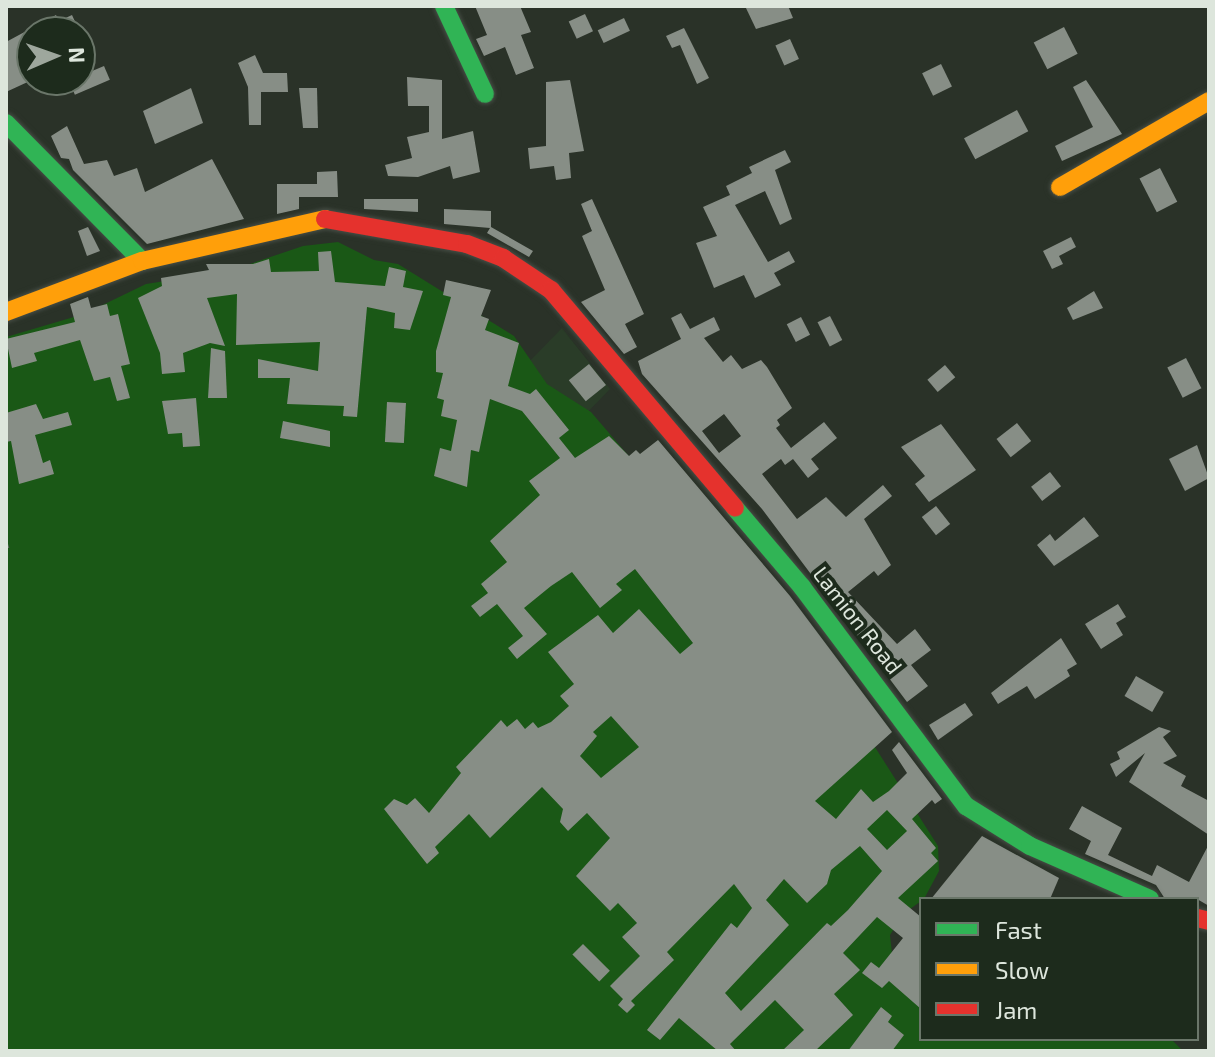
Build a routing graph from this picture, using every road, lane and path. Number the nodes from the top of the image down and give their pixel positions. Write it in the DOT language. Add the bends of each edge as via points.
graph roads {
  1 [pos="444,6"];
  2 [pos="485,94"];
  3 [pos="1209,101"];
  4 [pos="6,123"];
  5 [pos="1060,187"];
  6 [pos="142,261"];
  7 [pos="6,312"];
  8 [pos="6,542"];
  9 [pos="9,552"];
  10 [pos="1145,897"];
  1 -- 2 [label="street"];
  3 -- 5 [label="street"];
  4 -- 6 [label="street"];
  6 -- 7 [label="street, Lamion Road"];
  6 -- 10 [label="street, Lamion Road" via="248,240 305,221 345,220 467,244 544,282 841,632 966,806 1030,846"];
  8 -- 9 [label="path"];
}
